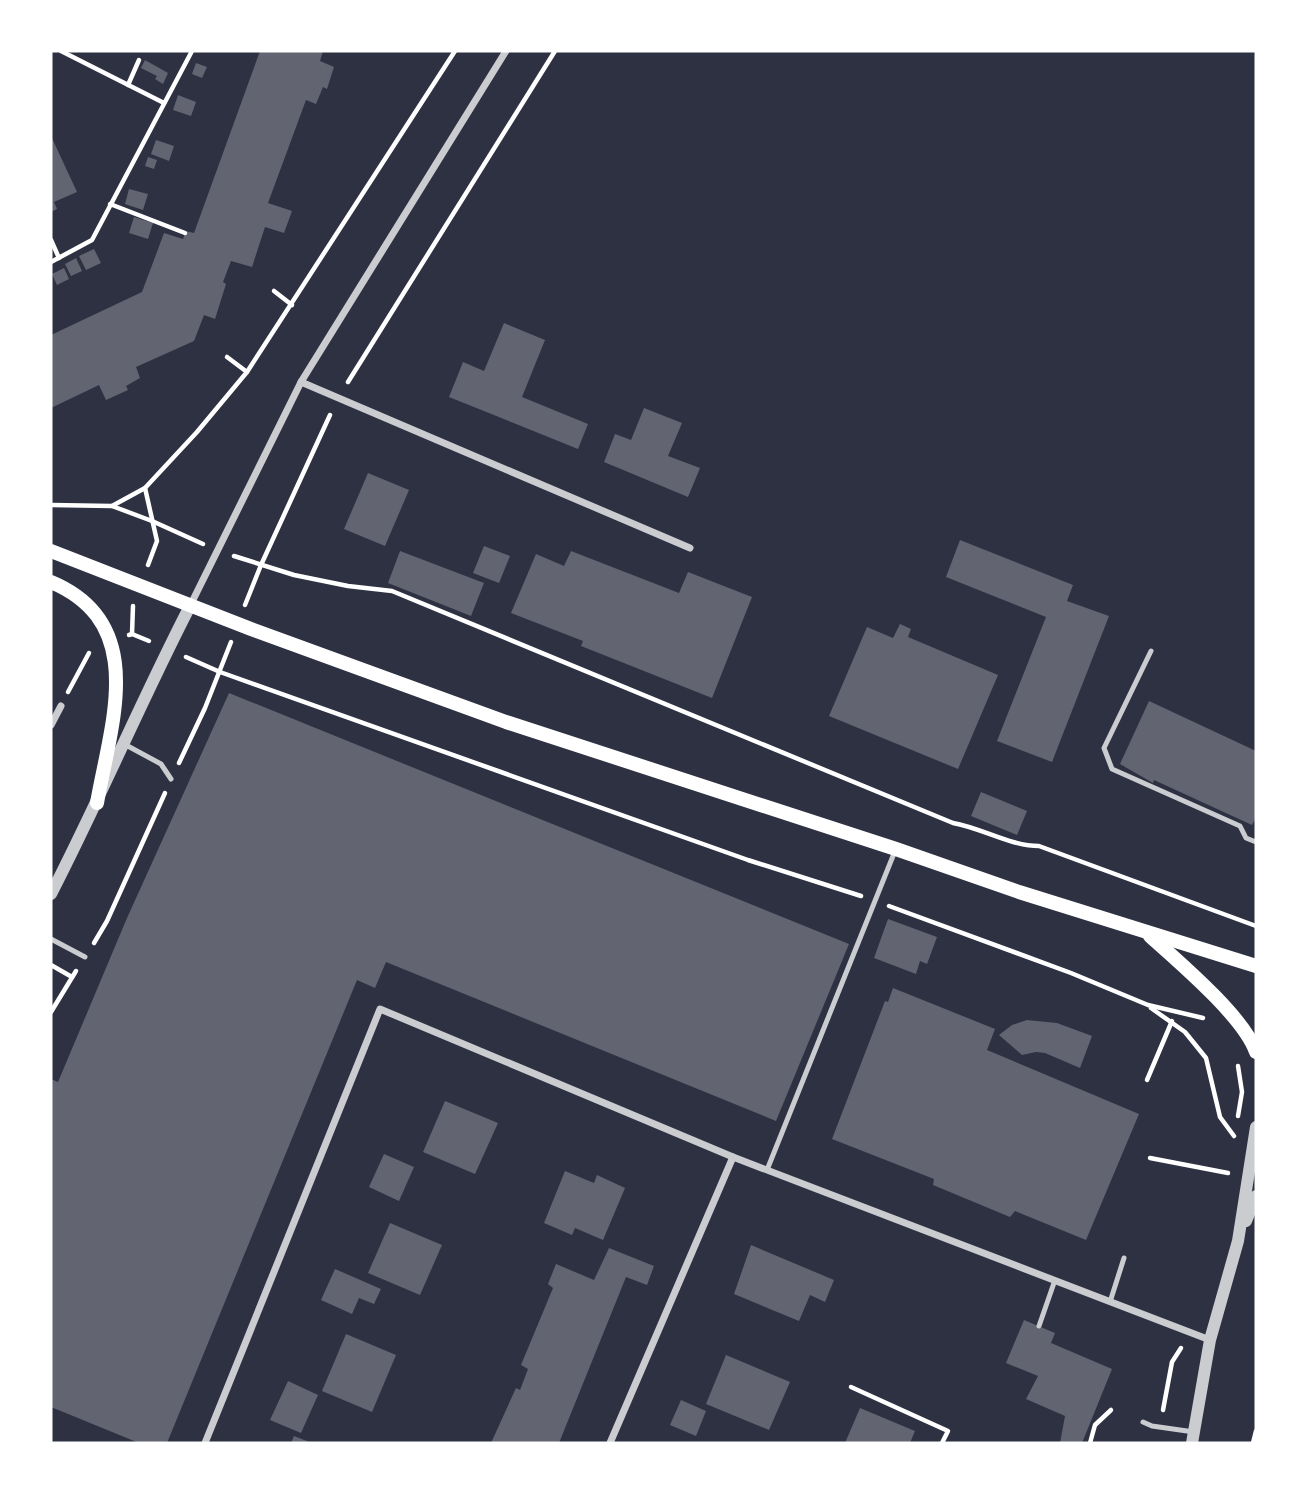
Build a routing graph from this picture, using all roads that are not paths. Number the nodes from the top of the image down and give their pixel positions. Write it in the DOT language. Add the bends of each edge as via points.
graph roads {
  1 [pos="506,51"];
  2 [pos="301,382"];
  3 [pos="690,548"];
  4 [pos="51,551"];
  5 [pos="51,582"];
  6 [pos="190,606"];
  7 [pos="1151,651"];
  8 [pos="61,706"];
  9 [pos="51,725"];
  10 [pos="124,744"];
  11 [pos="171,779"];
  12 [pos="97,803"];
  13 [pos="1256,842"];
  14 [pos="896,849"];
  15 [pos="51,894"];
  16 [pos="1147,933"];
  17 [pos="51,939"];
  18 [pos="85,957"];
  19 [pos="1256,966"];
  20 [pos="1256,1052"];
  21 [pos="1256,1127"];
  22 [pos="733,1157"];
  23 [pos="767,1170"];
  24 [pos="1256,1196"];
  25 [pos="1238,1241"];
  26 [pos="1124,1258"];
  27 [pos="1055,1280"];
  28 [pos="1110,1302"];
  29 [pos="1039,1326"];
  30 [pos="1210,1340"];
  31 [pos="1143,1422"];
  32 [pos="1193,1437"];
  33 [pos="205,1443"];
  34 [pos="610,1443"];
  1 -- 2 [label="street"];
  2 -- 3 [label="street"];
  2 -- 6 [label="street"];
  4 -- 6 [label="main road"];
  5 -- 12 [label="main road" via="101,618 112,643 117,688"];
  6 -- 10 [label="street"];
  6 -- 14 [label="main road" via="506,722"];
  7 -- 13 [label="lane" via="1104,748 1112,769 1240,826 1245,838"];
  8 -- 9 [label="street"];
  10 -- 11 [label="lane" via="162,764"];
  10 -- 12 [label="street"];
  12 -- 15 [label="street"];
  14 -- 16 [label="main road"];
  14 -- 23 [label="lane"];
  16 -- 19 [label="main road"];
  16 -- 20 [label="main road" via="1196,977 1240,1026"];
  17 -- 18 [label="lane"];
  21 -- 25 [label="street"];
  22 -- 23 [label="street"];
  22 -- 33 [label="street" via="380,1009"];
  22 -- 34 [label="street"];
  23 -- 27 [label="street"];
  24 -- 25 [label="street"];
  25 -- 30 [label="street"];
  26 -- 28 [label="lane"];
  27 -- 28 [label="street"];
  27 -- 29 [label="lane"];
  28 -- 30 [label="street"];
  30 -- 32 [label="street"];
  31 -- 32 [label="lane"];
}
